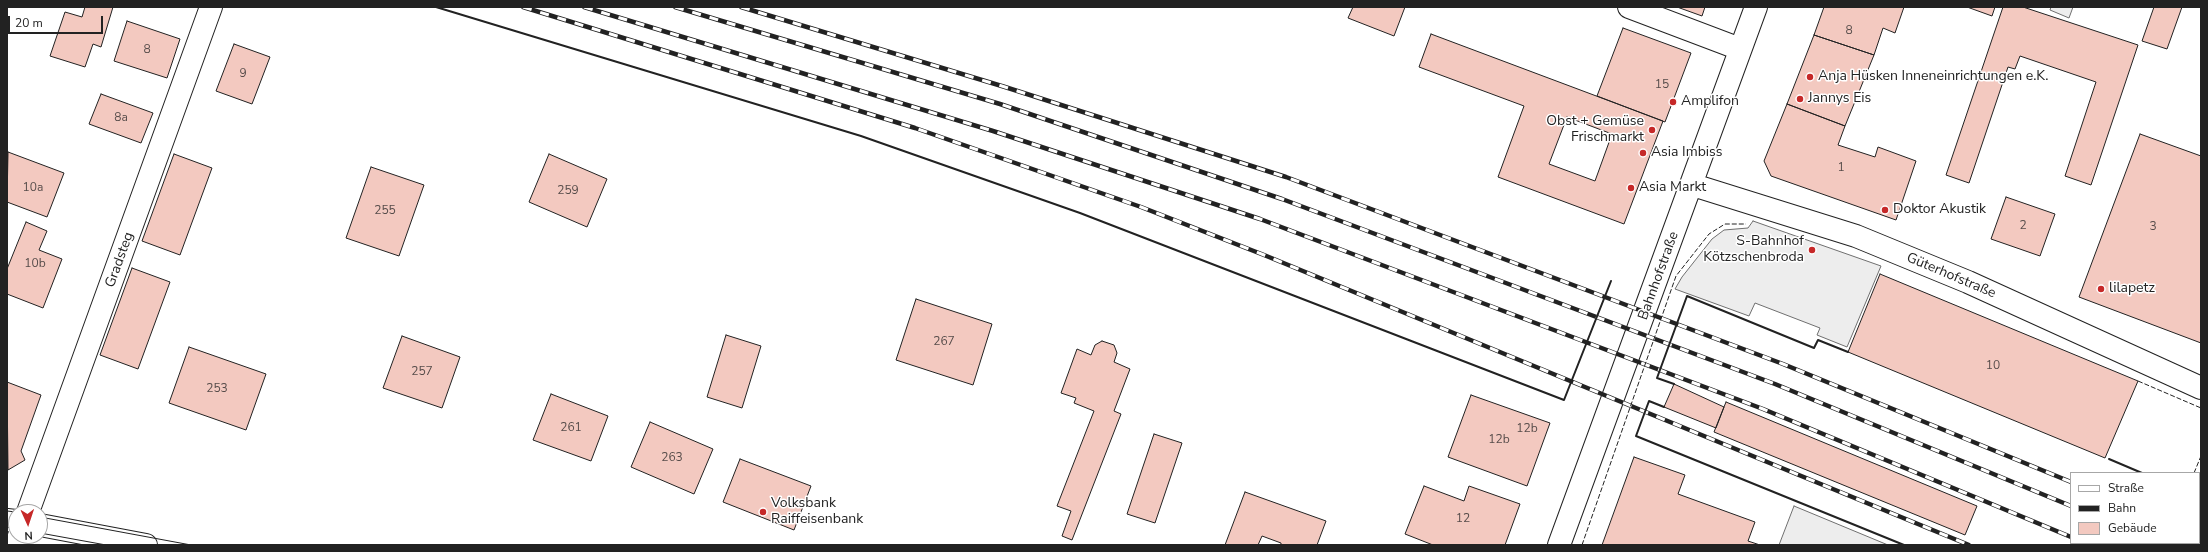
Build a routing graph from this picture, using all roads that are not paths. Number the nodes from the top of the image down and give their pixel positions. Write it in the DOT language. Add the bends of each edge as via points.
graph roads {
  1 [pos="211,7"];
  2 [pos="1629,7"];
  3 [pos="1756,7"];
  4 [pos="1740,49"];
  5 [pos="1693,185"];
  6 [pos="2201,388"];
  7 [pos="31,504"];
  8 [pos="48,528"];
  9 [pos="112,542"];
  10 [pos="146,545"];
  11 [pos="1559,545"];
  1 -- 7 [label="street, Gradsteg"];
  2 -- 4 [label="street"];
  3 -- 4 [label="street, Bahnhofstraße"];
  4 -- 5 [label="street, Bahnhofstraße"];
  5 -- 6 [label="street, Güterhofstraße" via="1856,236 1975,285"];
  5 -- 11 [label="street, Bahnhofstraße"];
  8 -- 9 [label="street"];
  9 -- 10 [label="street"];
}
